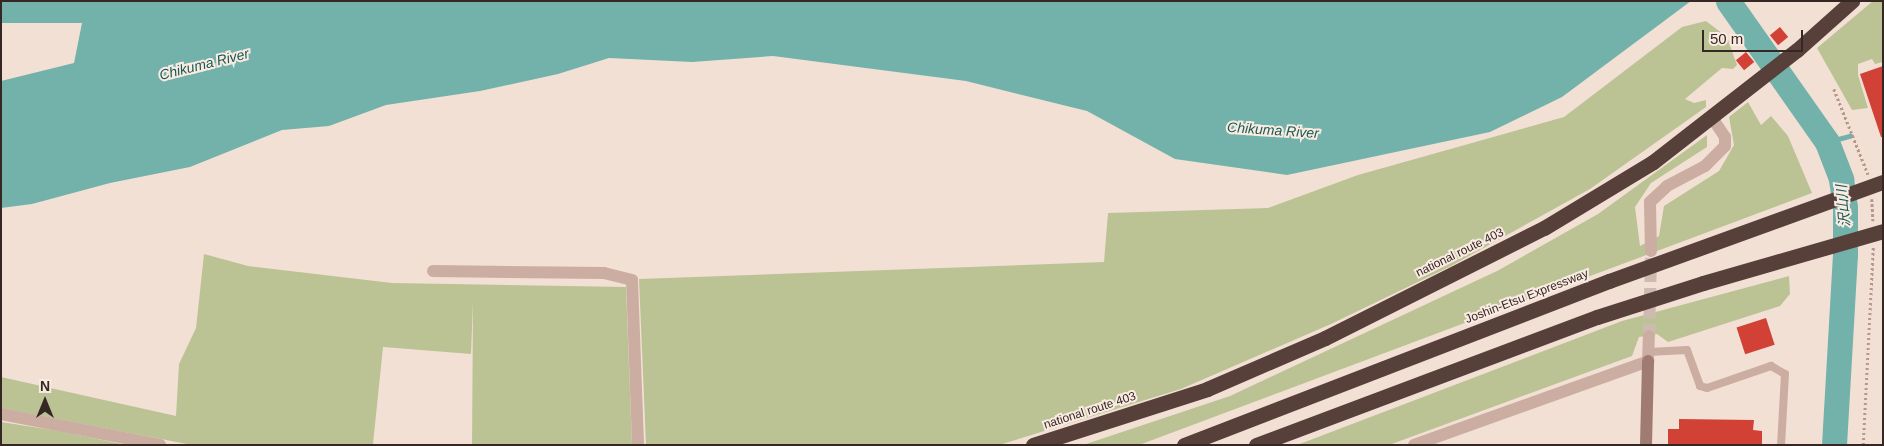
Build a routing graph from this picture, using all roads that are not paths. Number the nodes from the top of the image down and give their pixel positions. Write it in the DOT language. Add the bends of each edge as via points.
graph roads {
  1 [pos="1852,1"];
  2 [pos="1712,118"];
  3 [pos="1875,185"];
  4 [pos="1876,231"];
  5 [pos="1651,251"];
  6 [pos="433,271"];
  7 [pos="1649,336"];
  8 [pos="1648,357"];
  9 [pos="1,414"];
  10 [pos="160,445"];
  11 [pos="638,445"];
  12 [pos="1033,445"];
  13 [pos="1184,445"];
  14 [pos="1256,445"];
  15 [pos="1414,445"];
  16 [pos="1646,445"];
  17 [pos="1781,445"];
  1 -- 2 [label="highway, national route 403"];
  2 -- 5 [label="street" via="1725,137 1725,146 1705,166 1655,195 1650,202"];
  2 -- 12 [label="highway, national route 403" via="1654,162 1544,228 1325,338 1207,389"];
  3 -- 13 [label="highway, Joshin-Etsu Expressway" via="1609,281"];
  4 -- 14 [label="highway" via="1597,317"];
  6 -- 11 [label="street" via="604,273 632,280"];
  7 -- 8 [label="street"];
  8 -- 15 [label="street"];
  8 -- 16 [label="street"];
  8 -- 17 [label="lane" via="1687,350 1700,386 1707,388 1771,366 1785,374"];
  9 -- 10 [label="street"];
}
